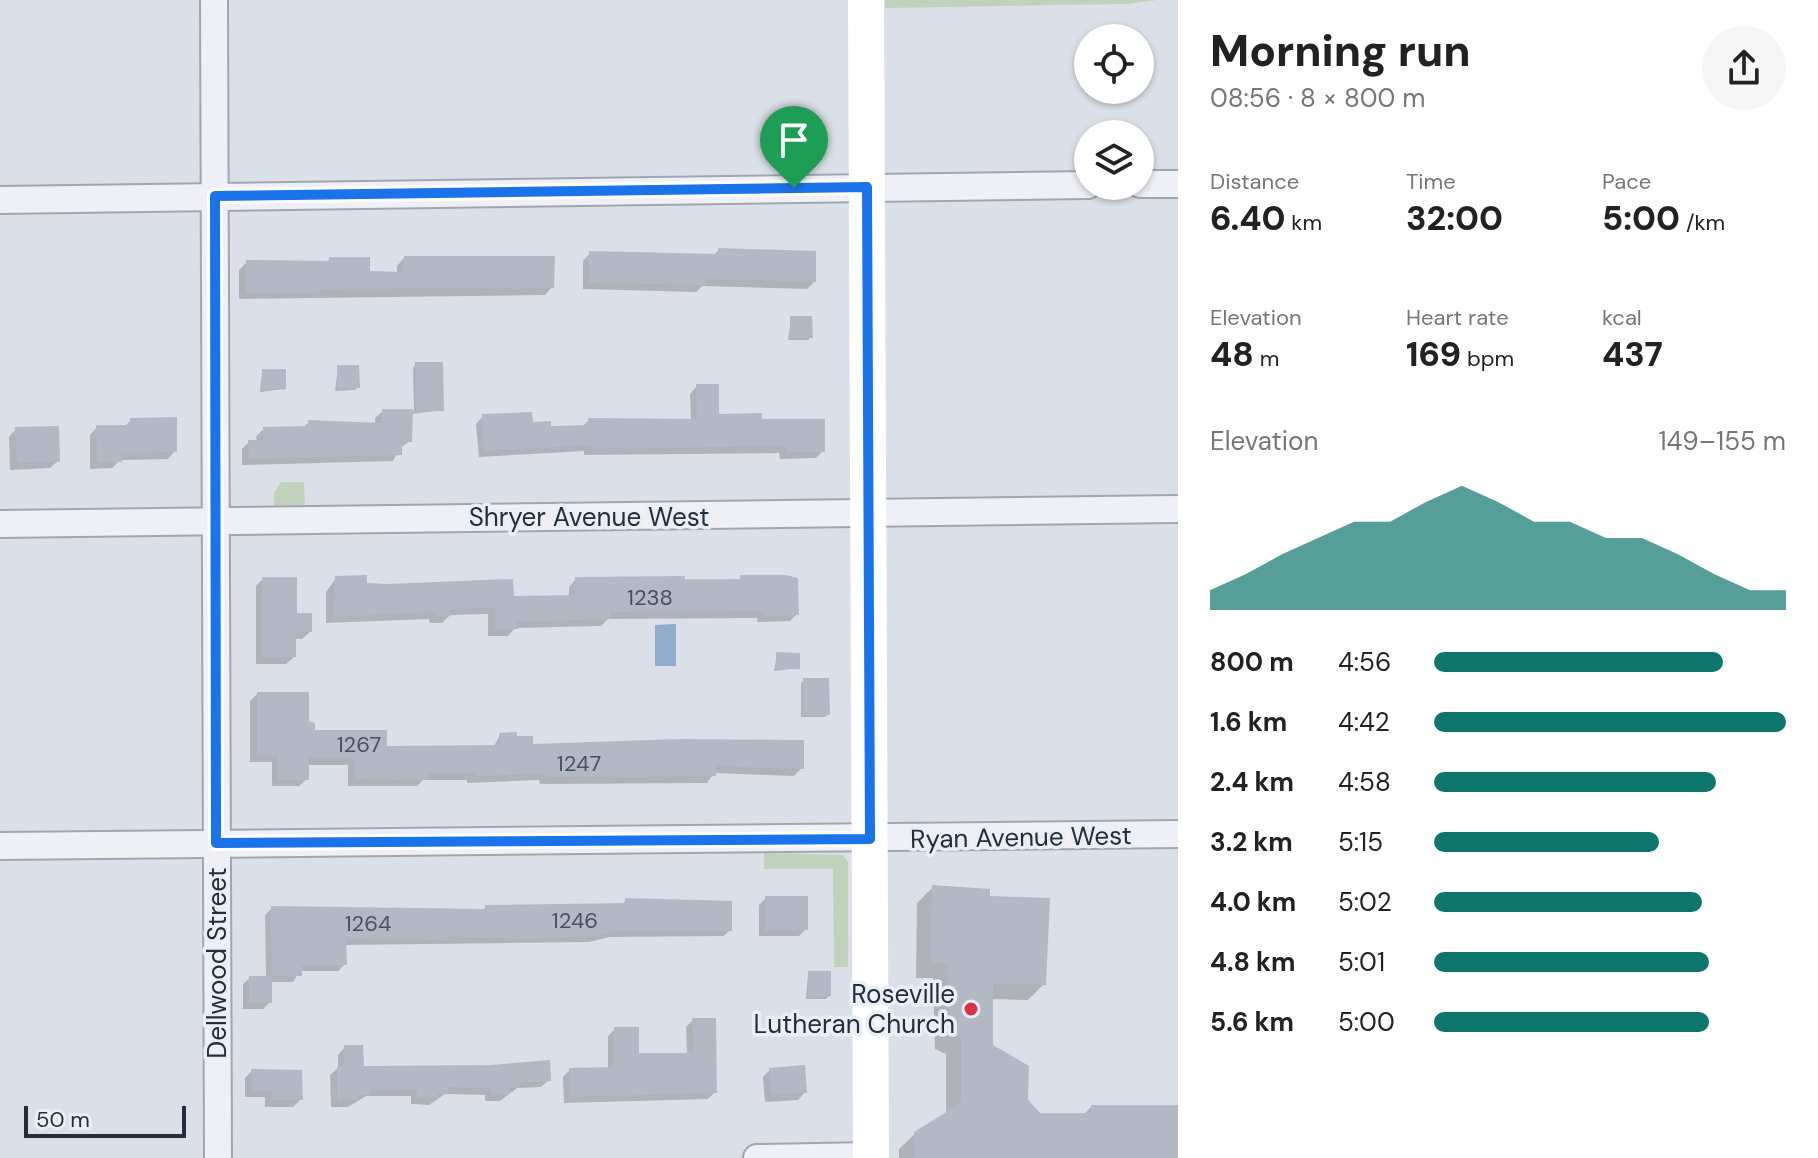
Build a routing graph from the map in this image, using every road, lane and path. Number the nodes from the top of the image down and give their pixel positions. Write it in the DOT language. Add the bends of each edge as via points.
graph roads {
  1 [pos="214,0"];
  2 [pos="866,0"];
  3 [pos="1154,184"];
  4 [pos="1178,184"];
  5 [pos="1074,185"];
  6 [pos="867,187"];
  7 [pos="215,196"];
  8 [pos="0,200"];
  9 [pos="1178,509"];
  10 [pos="870,515"];
  11 [pos="216,520"];
  12 [pos="0,524"];
  13 [pos="1178,834"];
  14 [pos="870,839"];
  15 [pos="216,843"];
  16 [pos="0,846"];
  17 [pos="871,1157"];
  18 [pos="218,1158"];
  19 [pos="757,1158"];
  1 -- 7 [label="street, Dellwood Street"];
  2 -- 6 [label="street"];
  3 -- 4 [label="street"];
  5 -- 6 [label="street"];
  6 -- 7 [label="street"];
  6 -- 10 [label="street"];
  7 -- 8 [label="street"];
  7 -- 11 [label="street, Dellwood Street"];
  9 -- 10 [label="street, Shryer Avenue West"];
  10 -- 11 [label="street, Shryer Avenue West"];
  10 -- 14 [label="street"];
  11 -- 12 [label="street, Shryer Avenue West"];
  11 -- 15 [label="street, Dellwood Street"];
  13 -- 14 [label="street, Ryan Avenue West"];
  14 -- 15 [label="street, Ryan Avenue West"];
  14 -- 17 [label="street"];
  15 -- 16 [label="street, Ryan Avenue West"];
  15 -- 18 [label="street, Dellwood Street"];
  17 -- 19 [label="street"];
}
